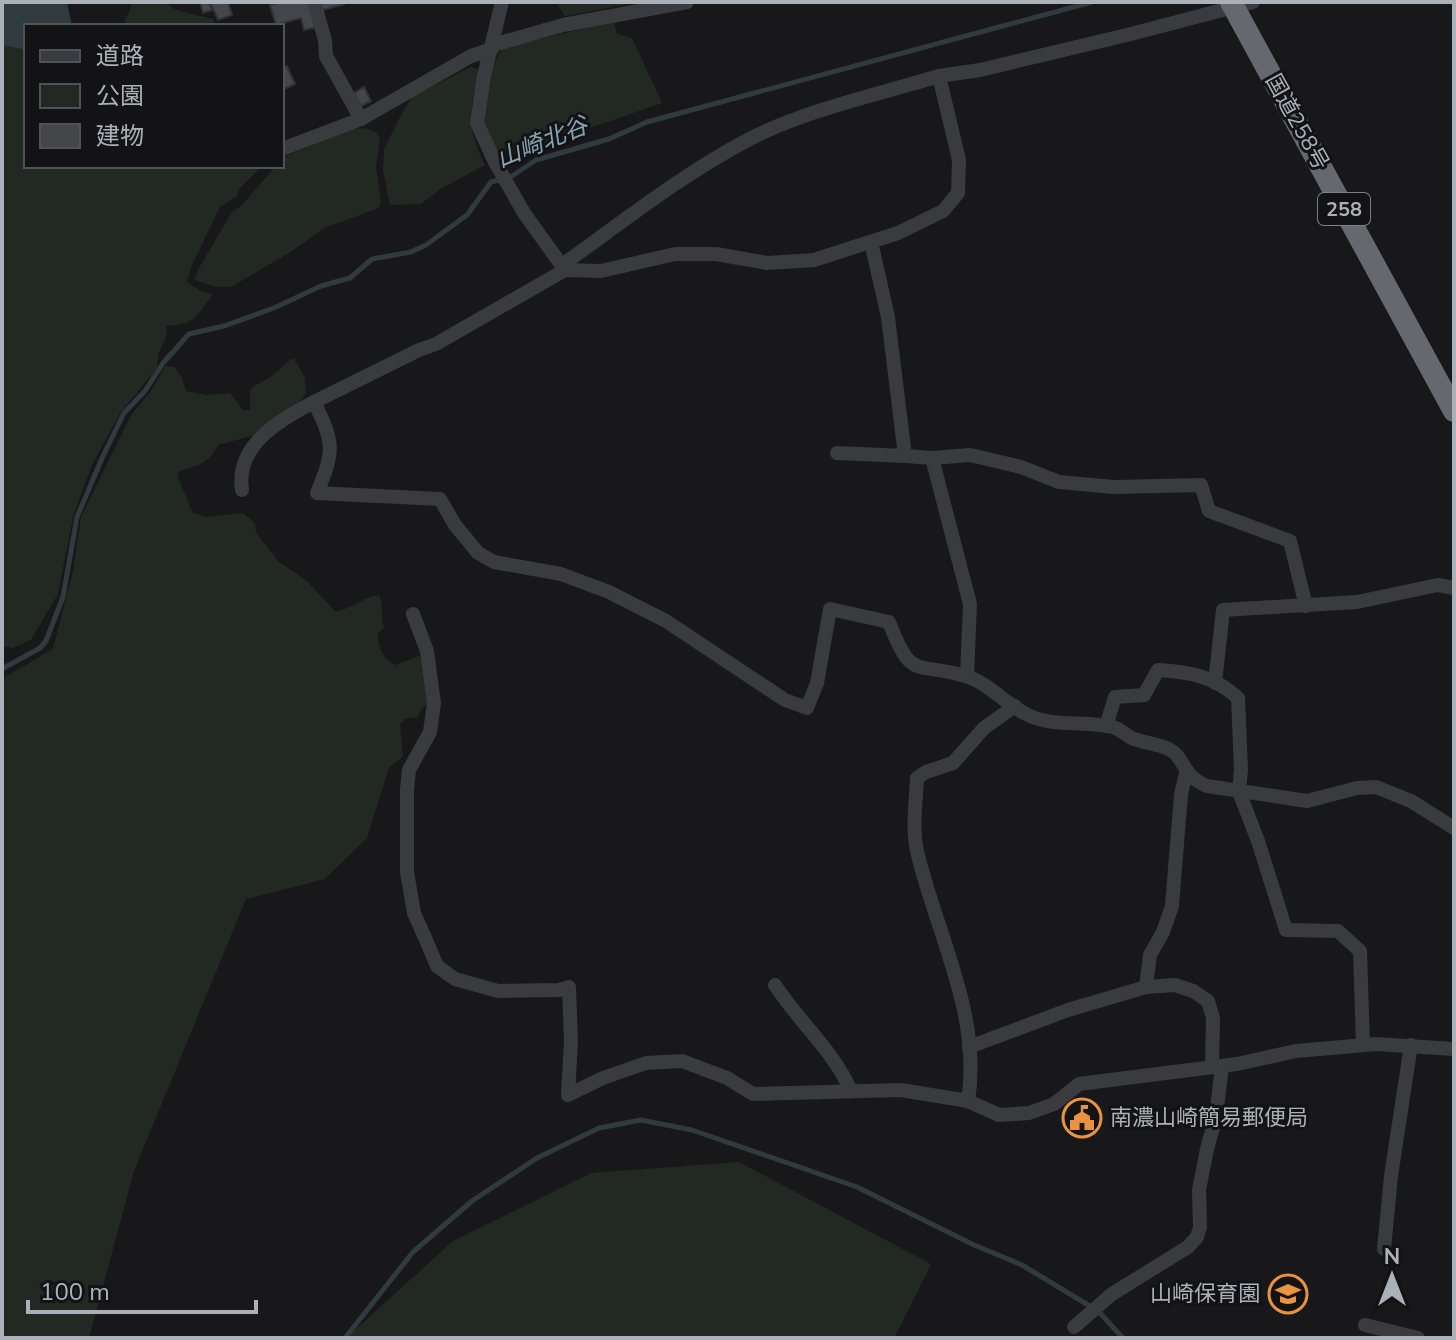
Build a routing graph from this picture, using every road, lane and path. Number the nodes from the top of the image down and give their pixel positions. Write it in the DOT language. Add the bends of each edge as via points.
graph roads {
  1 [pos="314,2"];
  2 [pos="502,2"];
  3 [pos="687,2"];
  4 [pos="1239,4"];
  5 [pos="492,47"];
  6 [pos="939,76"];
  7 [pos="361,119"];
  8 [pos="284,148"];
  9 [pos="871,242"];
  10 [pos="565,270"];
  11 [pos="314,402"];
  12 [pos="1454,411"];
  13 [pos="837,453"];
  14 [pos="905,456"];
  15 [pos="932,458"];
  16 [pos="242,490"];
  17 [pos="1454,588"];
  18 [pos="1306,606"];
  19 [pos="413,614"];
  20 [pos="967,676"];
  21 [pos="1215,683"];
  22 [pos="1015,706"];
  23 [pos="1106,726"];
  24 [pos="1186,773"];
  25 [pos="1239,792"];
  26 [pos="1454,828"];
  27 [pos="775,985"];
  28 [pos="1146,987"];
  29 [pos="1363,1045"];
  30 [pos="1411,1045"];
  31 [pos="969,1047"];
  32 [pos="1454,1049"];
  33 [pos="1217,1066"];
  34 [pos="851,1091"];
  35 [pos="968,1101"];
  36 [pos="1384,1249"];
  37 [pos="1365,1325"];
  38 [pos="1074,1327"];
  39 [pos="1418,1338"];
  1 -- 7 [label="street" via="326,56"];
  2 -- 5 [label="street"];
  3 -- 5 [label="street" via="563,25"];
  4 -- 6 [label="street"];
  4 -- 12 [label="highway, 国道258号 / 258"];
  5 -- 7 [label="street"];
  5 -- 10 [label="street" via="477,123 524,213"];
  6 -- 9 [label="street" via="959,160 958,193 943,211"];
  6 -- 10 [label="street" via="743,142 651,201 569,260"];
  7 -- 8 [label="street"];
  9 -- 10 [label="street" via="814,260 767,263 675,254 601,271"];
  9 -- 14 [label="street" via="888,317"];
  10 -- 11 [label="street" via="436,344"];
  11 -- 16 [label="street" via="258,438 242,474"];
  11 -- 20 [label="street" via="330,438 331,458 317,493 440,499 478,553 494,562 561,574 609,592 666,621 785,700 807,708 817,683 830,609 889,622 900,652 918,669"];
  13 -- 14 [label="street"];
  14 -- 15 [label="street"];
  15 -- 18 [label="street" via="970,455 1059,482 1201,485 1209,511 1290,541"];
  15 -- 20 [label="street" via="970,604"];
  17 -- 18 [label="street" via="1438,585 1357,602"];
  18 -- 21 [label="street" via="1223,610"];
  19 -- 34 [label="street" via="427,651 434,703 430,732 409,770 407,872 414,913 437,966 455,979 498,991 569,987 568,1095 646,1063 682,1061 753,1094"];
  20 -- 22 [label="street"];
  21 -- 23 [label="street" via="1192,672 1158,670 1144,695 1115,697"];
  21 -- 25 [label="street" via="1238,698"];
  22 -- 23 [label="street" via="1054,722"];
  22 -- 31 [label="street" via="984,728 953,763 917,778 917,849 961,994"];
  23 -- 24 [label="street" via="1168,748 1181,759"];
  24 -- 25 [label="street" via="1207,786"];
  24 -- 28 [label="street" via="1172,906 1150,955"];
  25 -- 26 [label="street" via="1307,801 1376,787"];
  25 -- 29 [label="street" via="1286,930 1338,931 1360,951"];
  27 -- 34 [label="street" via="838,1064"];
  28 -- 31 [label="street"];
  28 -- 33 [label="street" via="1175,985 1208,1001"];
  29 -- 30 [label="street"];
  29 -- 33 [label="street"];
  30 -- 32 [label="street"];
  30 -- 36 [label="street"];
  31 -- 35 [label="street"];
  33 -- 35 [label="street" via="1079,1084 1054,1104 1029,1113 999,1115"];
  33 -- 38 [label="street" via="1216,1117 1199,1190 1197,1237 1112,1294"];
  34 -- 35 [label="street" via="901,1090"];
  37 -- 39 [label="street"];
}
